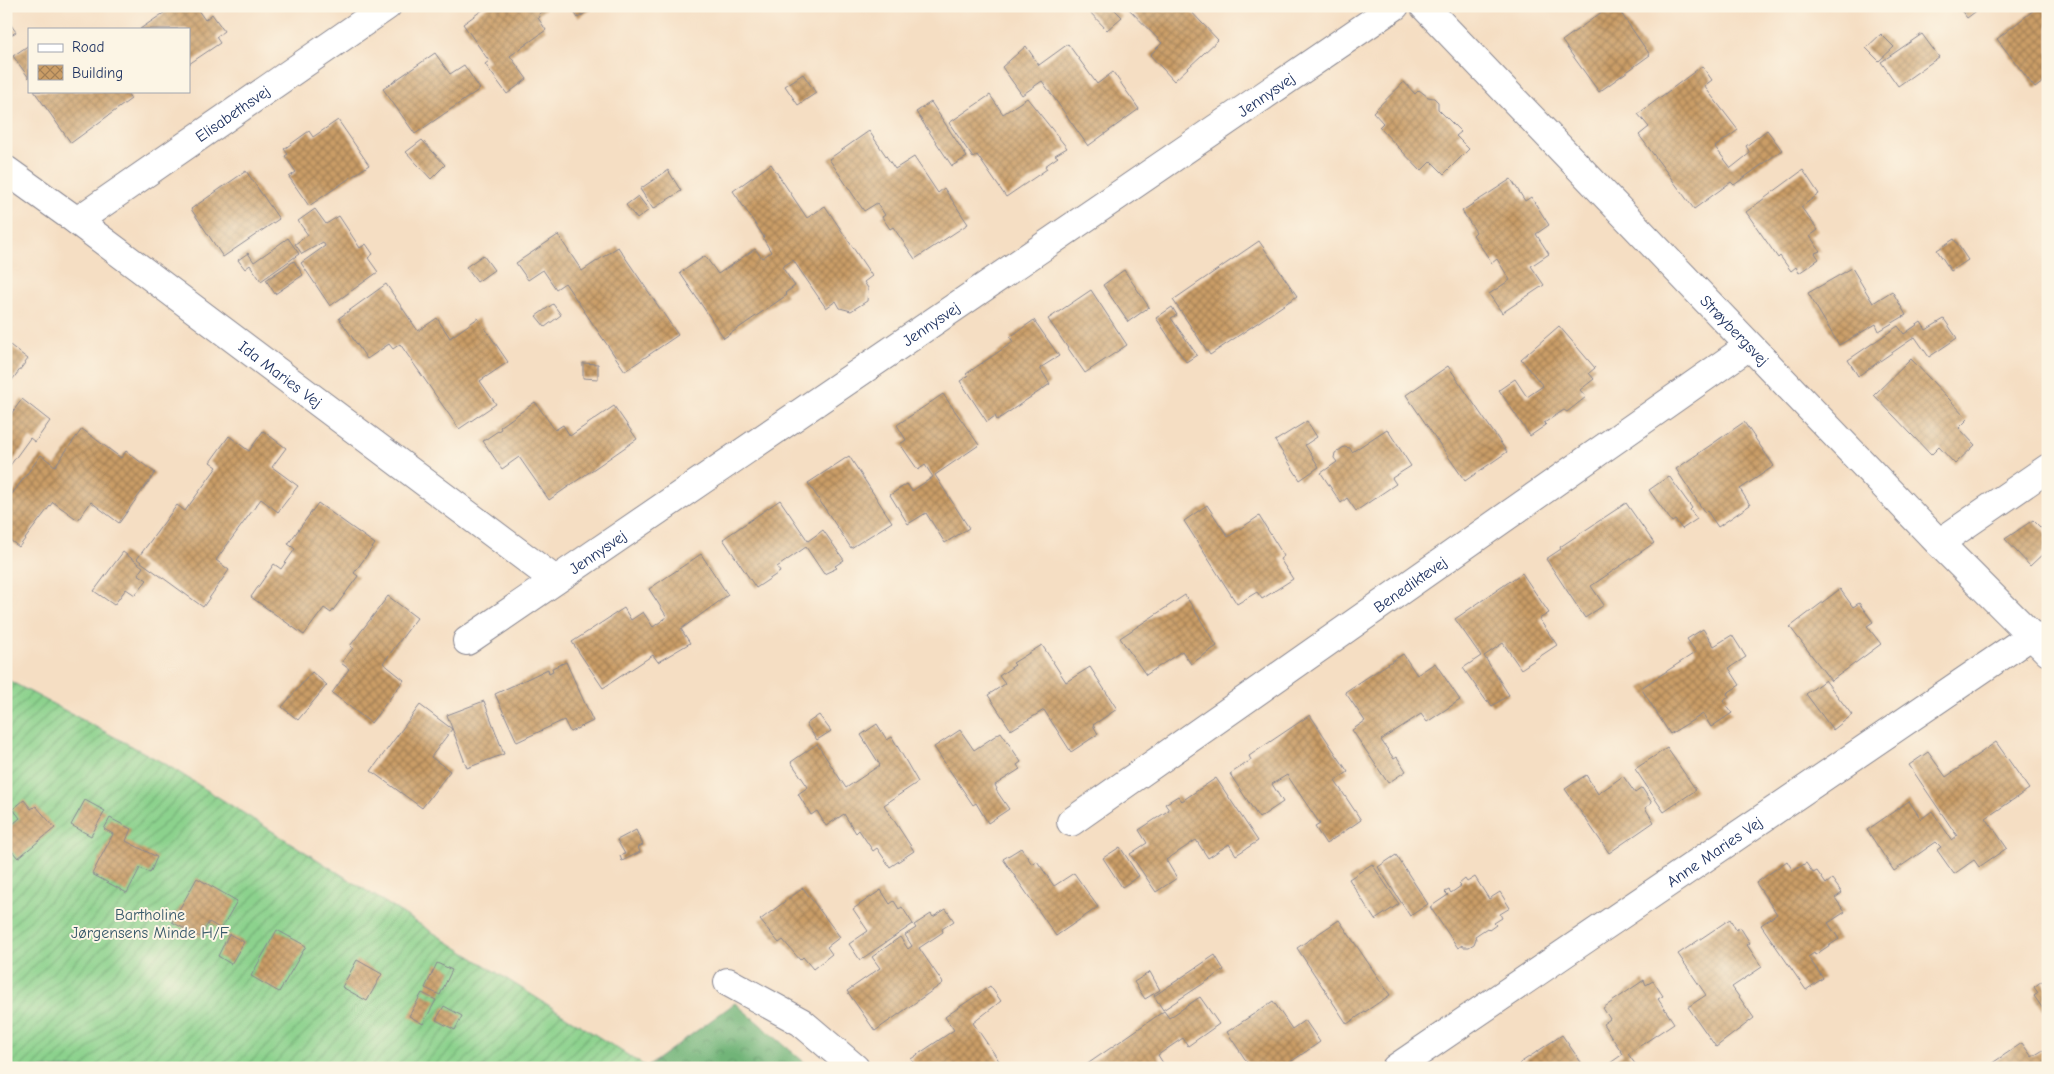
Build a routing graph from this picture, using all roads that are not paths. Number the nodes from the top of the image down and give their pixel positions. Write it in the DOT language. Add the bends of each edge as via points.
graph roads {
  1 [pos="387,6"];
  2 [pos="1395,6"];
  3 [pos="1424,6"];
  4 [pos="6,170"];
  5 [pos="77,221"];
  6 [pos="1749,346"];
  7 [pos="2048,468"];
  8 [pos="1939,543"];
  9 [pos="555,580"];
  10 [pos="467,641"];
  11 [pos="2040,644"];
  12 [pos="1071,822"];
  13 [pos="728,982"];
  14 [pos="855,1068"];
  15 [pos="1396,1068"];
  1 -- 5 [label="street, Elisabethsvej"];
  2 -- 9 [label="street, Jennysvej"];
  3 -- 6 [label="street, Strøybergsvej"];
  4 -- 5 [label="street, Ida Maries Vej"];
  5 -- 9 [label="street, Ida Maries Vej"];
  6 -- 8 [label="street, Strøybergsvej"];
  6 -- 12 [label="street, Benediktevej"];
  7 -- 8 [label="street"];
  8 -- 11 [label="street, Strøybergsvej"];
  9 -- 10 [label="street, Jennysvej"];
  11 -- 15 [label="street, Anne Maries Vej"];
  13 -- 14 [label="street" via="801,1022"];
}
